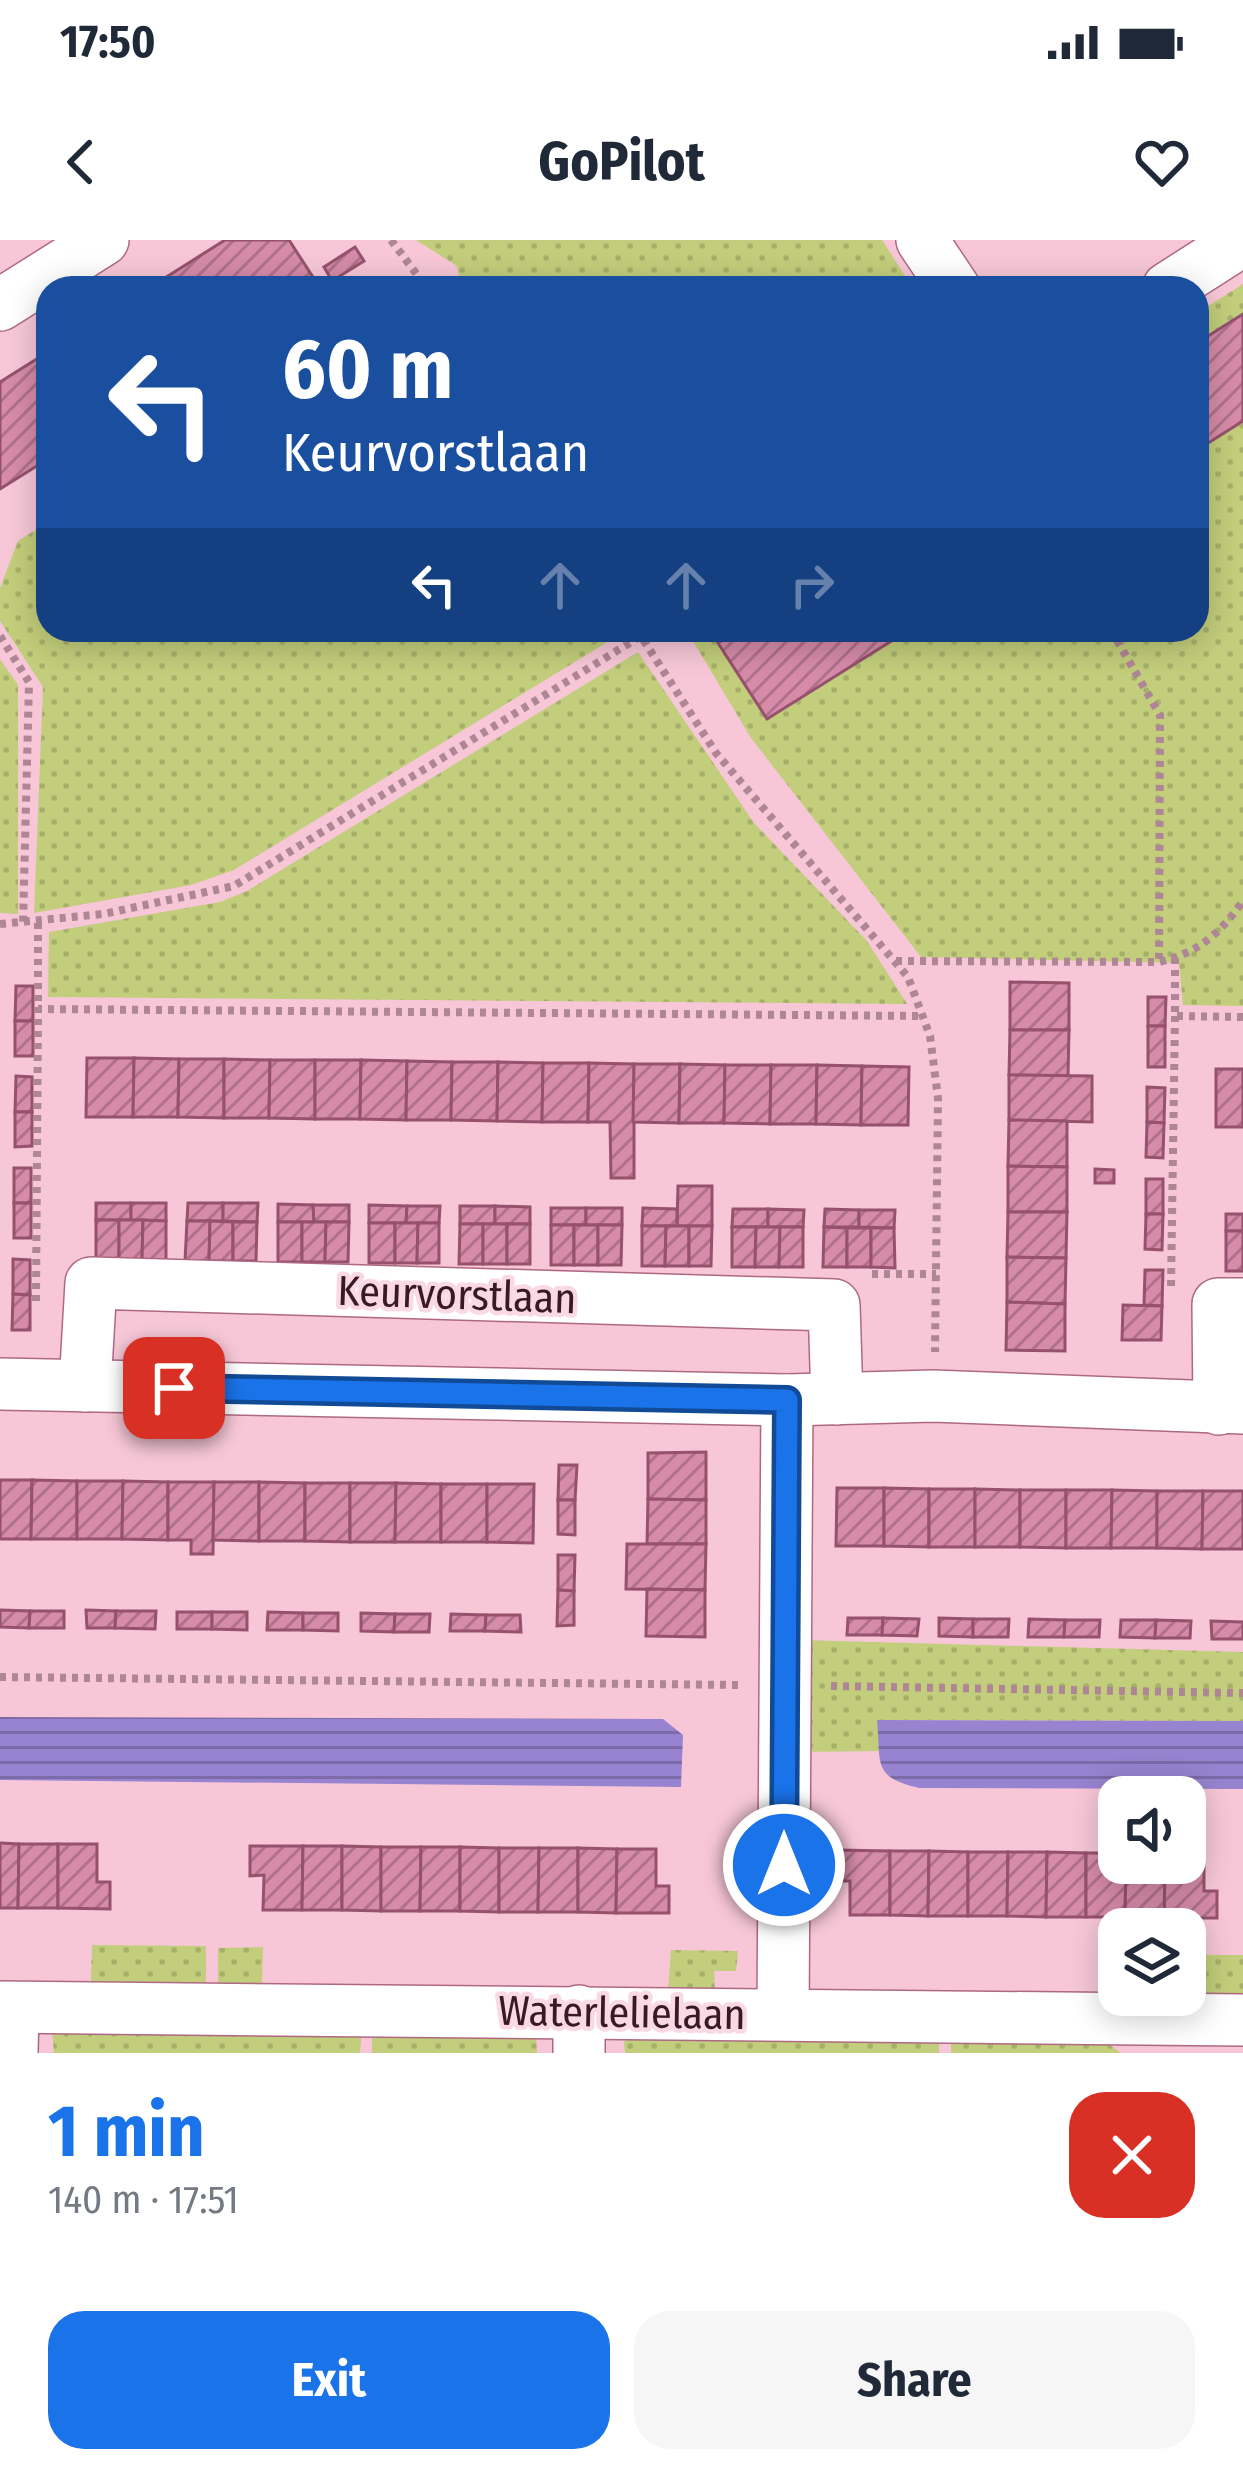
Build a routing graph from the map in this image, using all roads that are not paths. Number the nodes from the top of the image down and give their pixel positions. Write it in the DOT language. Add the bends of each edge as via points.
graph roads {
  1 [pos="103,240"];
  2 [pos="922,240"];
  3 [pos="1243,240"];
  4 [pos="46,276"];
  5 [pos="946,276"];
  6 [pos="1187,276"];
  7 [pos="36,282"];
  8 [pos="0,305"];
  9 [pos="1243,1304"];
  10 [pos="0,1384"];
  11 [pos="85,1386"];
  12 [pos="812,1400"];
  13 [pos="1231,1409"];
  14 [pos="783,2014"];
  15 [pos="1243,2020"];
  16 [pos="8,2023"];
  17 [pos="579,2032"];
  18 [pos="1152,2037"];
  1 -- 4 [label="street"];
  2 -- 5 [label="street"];
  3 -- 6 [label="street"];
  7 -- 8 [label="street"];
  9 -- 13 [label="street" via="1218,1304"];
  10 -- 11 [label="street"];
  11 -- 12 [label="street"];
  11 -- 12 [label="street, Keurvorstlaan" via="91,1282 833,1305"];
  12 -- 13 [label="street" via="934,1396"];
  12 -- 14 [label="street" via="785,1685"];
  14 -- 17 [label="street, Waterlelielaan"];
  14 -- 18 [label="street, Waterlelielaan"];
  15 -- 18 [label="street, Waterlelielaan"];
  16 -- 17 [label="street, Waterlelielaan"];
}
